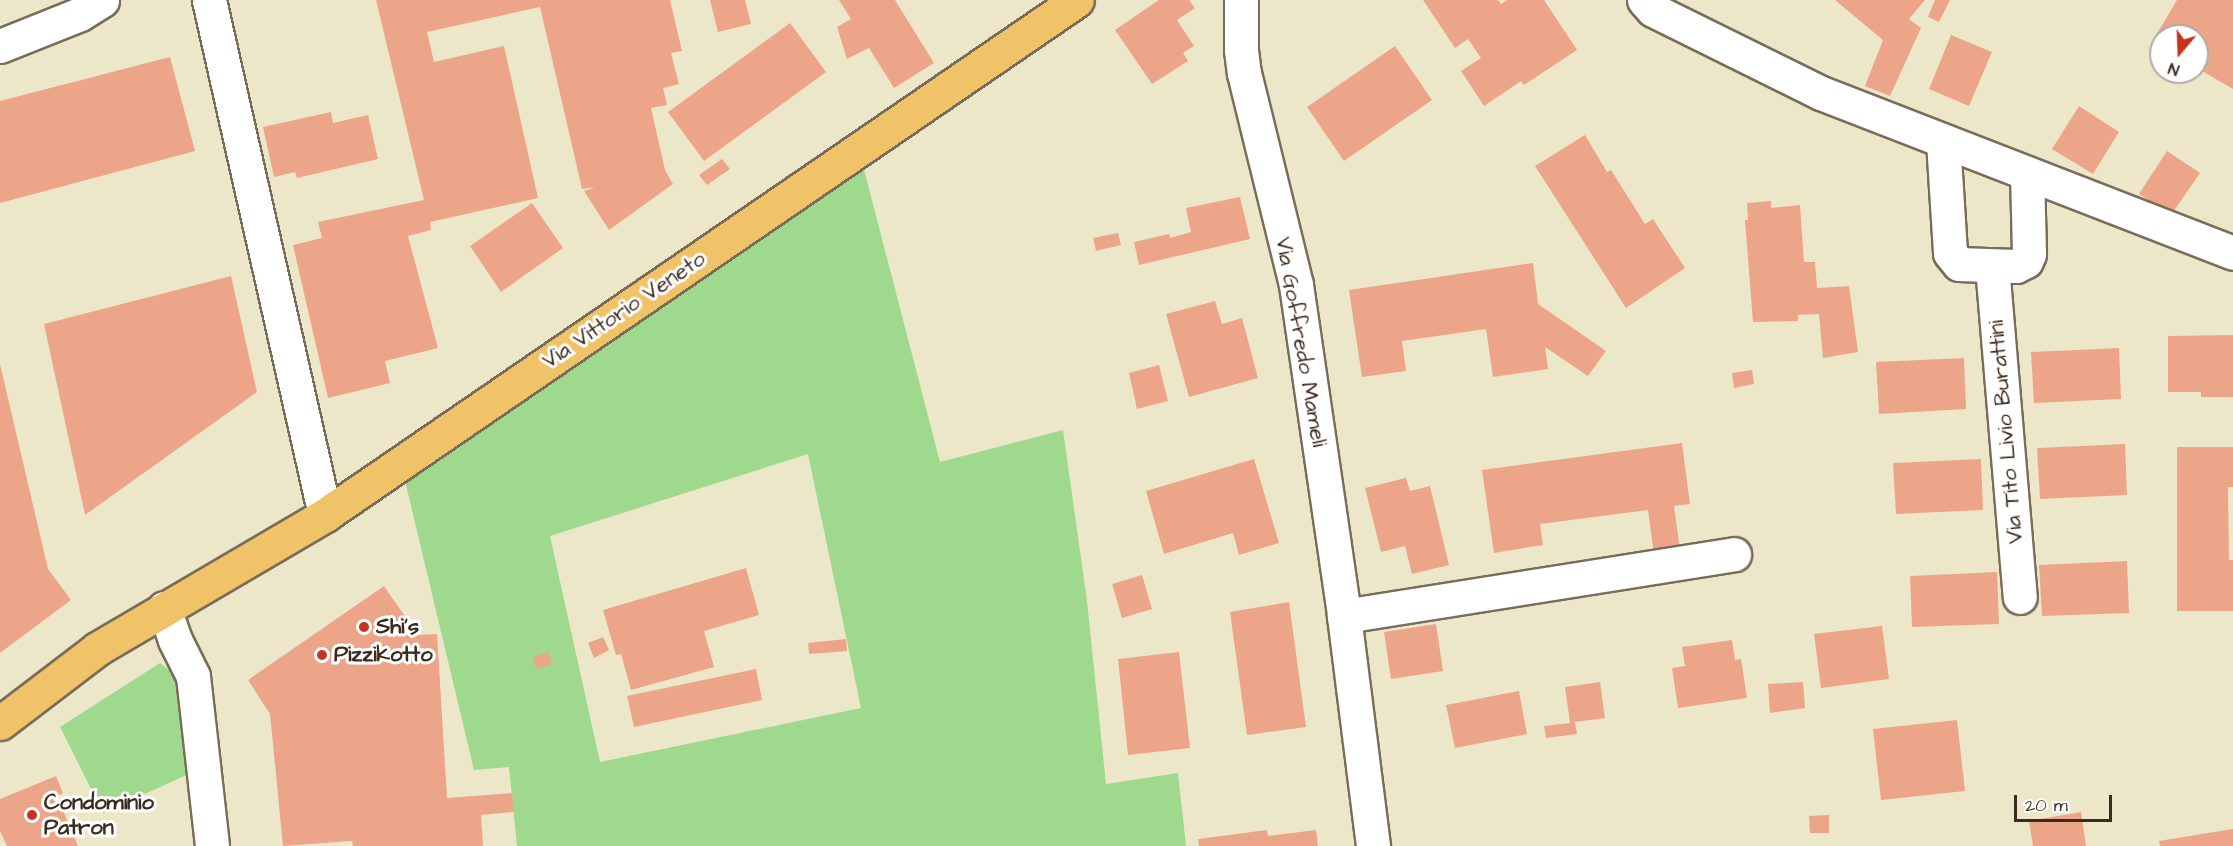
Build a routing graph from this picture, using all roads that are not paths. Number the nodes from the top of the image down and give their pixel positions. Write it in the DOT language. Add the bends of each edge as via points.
graph roads {
  1 [pos="102,0"];
  2 [pos="209,0"];
  3 [pos="1077,0"];
  4 [pos="1241,0"];
  5 [pos="1644,0"];
  6 [pos="0,46"];
  7 [pos="1943,141"];
  8 [pos="2027,173"];
  9 [pos="2233,253"];
  10 [pos="1992,266"];
  11 [pos="325,515"];
  12 [pos="1734,554"];
  13 [pos="2020,597"];
  14 [pos="164,608"];
  15 [pos="1344,616"];
  16 [pos="0,723"];
  17 [pos="212,846"];
  18 [pos="1373,846"];
  1 -- 6 [label="street" via="80,14"];
  2 -- 11 [label="street"];
  3 -- 11 [label="main road, Via Vittorio Veneto"];
  4 -- 15 [label="street, Via Goffredo Mameli" via="1244,72 1296,285"];
  5 -- 7 [label="street" via="1653,10 1821,93"];
  7 -- 8 [label="street"];
  7 -- 10 [label="street" via="1952,257 1963,266"];
  8 -- 9 [label="street"];
  8 -- 10 [label="street" via="2028,258 2020,265"];
  10 -- 13 [label="street, Via Tito Livio Burattini"];
  11 -- 14 [label="main road, Via Vittorio Veneto"];
  12 -- 15 [label="street"];
  14 -- 16 [label="main road, Via Vittorio Veneto" via="97,649"];
  14 -- 17 [label="street" via="193,676"];
  15 -- 18 [label="street, Via Goffredo Mameli"];
}
